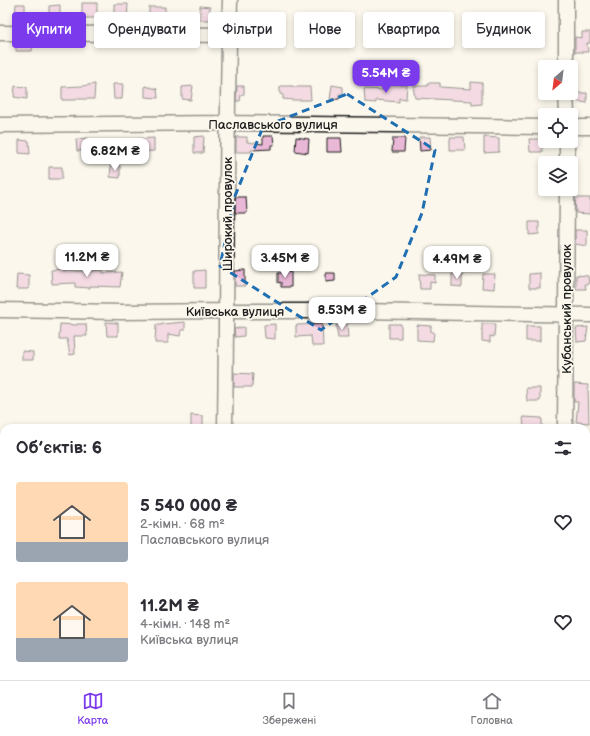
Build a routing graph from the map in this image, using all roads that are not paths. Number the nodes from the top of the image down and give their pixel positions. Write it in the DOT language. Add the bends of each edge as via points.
graph roads {
  1 [pos="230,0"];
  2 [pos="566,0"];
  3 [pos="230,12"];
  4 [pos="0,33"];
  5 [pos="208,35"];
  6 [pos="229,48"];
  7 [pos="566,60"];
  8 [pos="228,123"];
  9 [pos="0,125"];
  10 [pos="538,127"];
  11 [pos="578,127"];
  12 [pos="590,127"];
  13 [pos="566,196"];
  14 [pos="0,310"];
  15 [pos="227,311"];
  16 [pos="566,315"];
  17 [pos="590,315"];
  18 [pos="225,424"];
  19 [pos="565,424"];
  1 -- 3 [label="street, Широкий провулок"];
  2 -- 7 [label="street"];
  4 -- 5 [label="street"];
  6 -- 8 [label="street, Широкий провулок"];
  8 -- 9 [label="street, Паславського вулиця"];
  8 -- 10 [label="street, Паславського вулиця"];
  8 -- 15 [label="street, Широкий провулок"];
  11 -- 12 [label="street"];
  13 -- 16 [label="street, Кубанський провулок"];
  14 -- 15 [label="street, Київська вулиця"];
  15 -- 16 [label="street, Київська вулиця"];
  15 -- 18 [label="street, Широкий провулок"];
  16 -- 17 [label="street, Київська вулиця"];
  16 -- 19 [label="street, Кубанський провулок"];
}
